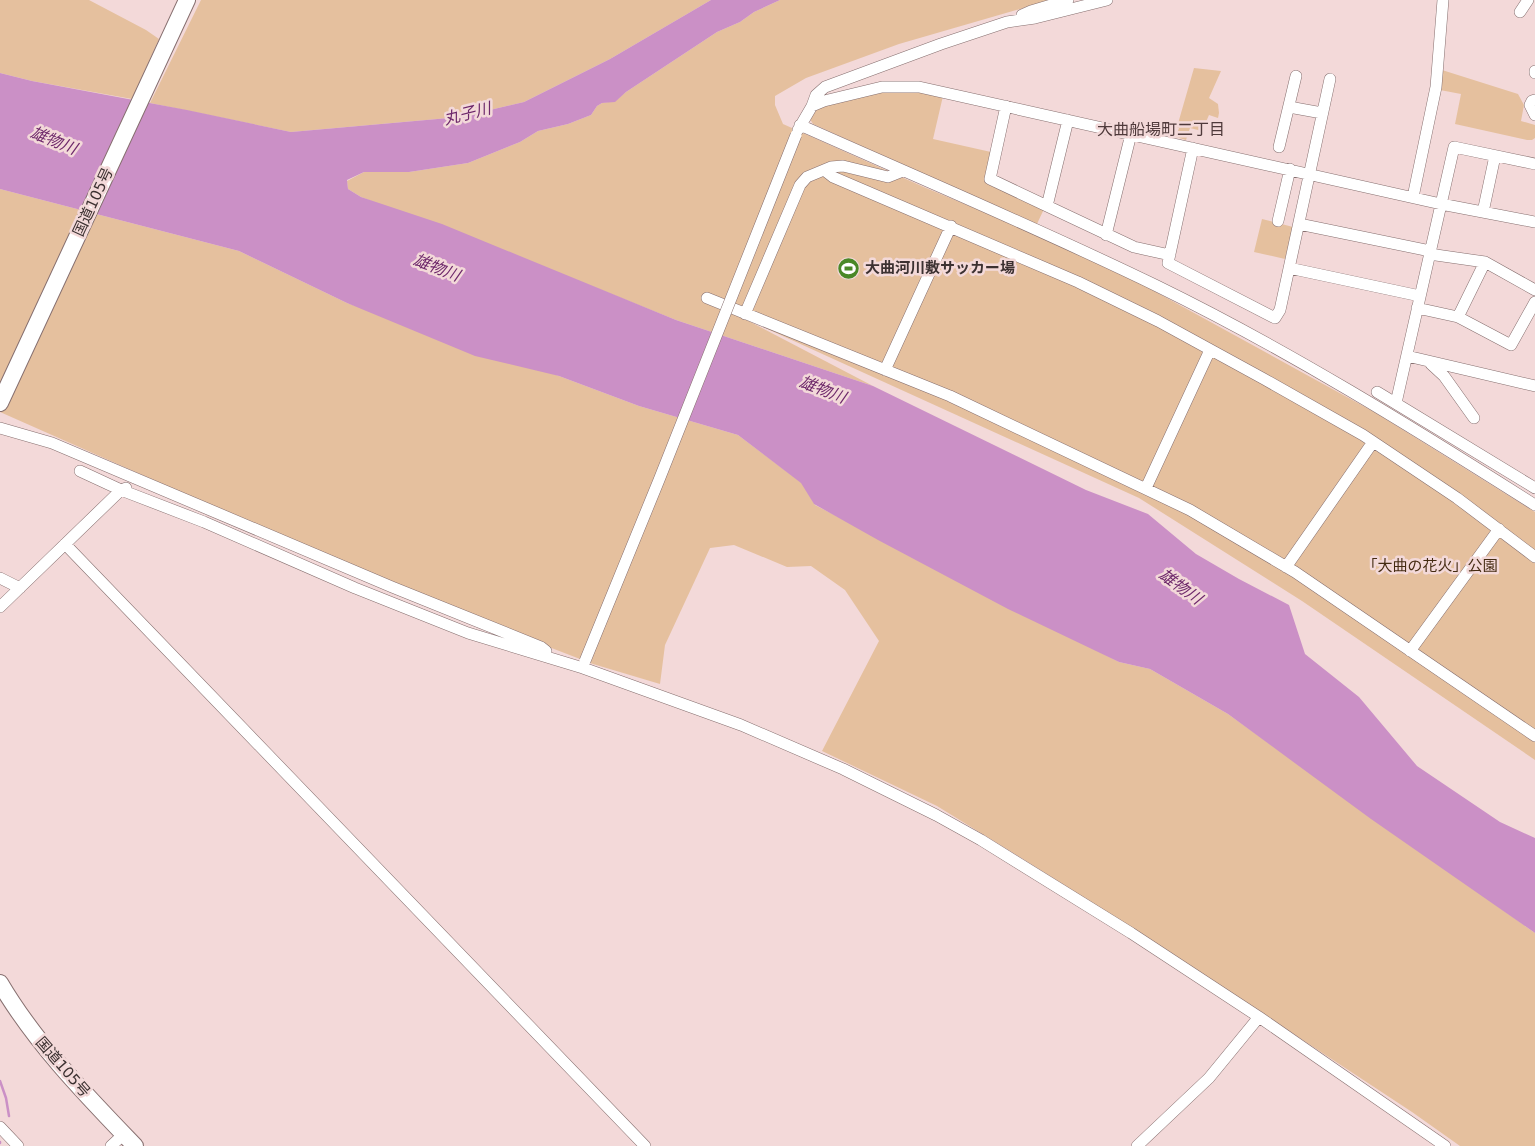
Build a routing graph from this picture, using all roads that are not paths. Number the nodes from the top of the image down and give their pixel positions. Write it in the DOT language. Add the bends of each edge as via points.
graph roads {
  1 [pos="187,0"];
  2 [pos="1068,0"];
  3 [pos="1107,0"];
  4 [pos="1443,0"];
  5 [pos="1528,0"];
  6 [pos="1520,12"];
  7 [pos="1017,20"];
  8 [pos="1296,76"];
  9 [pos="1330,79"];
  10 [pos="1535,100"];
  11 [pos="812,106"];
  12 [pos="1006,106"];
  13 [pos="1289,107"];
  14 [pos="1322,113"];
  15 [pos="1535,115"];
  16 [pos="1068,120"];
  17 [pos="798,130"];
  18 [pos="1131,134"];
  19 [pos="1279,146"];
  20 [pos="1193,148"];
  21 [pos="1496,156"];
  22 [pos="1535,164"];
  23 [pos="1290,169"];
  24 [pos="824,170"];
  25 [pos="903,171"];
  26 [pos="1309,173"];
  27 [pos="1413,197"];
  28 [pos="1441,204"];
  29 [pos="1047,206"];
  30 [pos="1483,212"];
  31 [pos="1278,221"];
  32 [pos="1535,222"];
  33 [pos="1299,224"];
  34 [pos="952,226"];
  35 [pos="1106,235"];
  36 [pos="1430,252"];
  37 [pos="1170,255"];
  38 [pos="1485,262"];
  39 [pos="1289,268"];
  40 [pos="1535,290"];
  41 [pos="1420,296"];
  42 [pos="707,298"];
  43 [pos="1535,302"];
  44 [pos="1417,308"];
  45 [pos="745,314"];
  46 [pos="1458,317"];
  47 [pos="1210,350"];
  48 [pos="1407,356"];
  49 [pos="1429,363"];
  50 [pos="885,370"];
  51 [pos="1535,386"];
  52 [pos="1377,392"];
  53 [pos="0,403"];
  54 [pos="1396,403"];
  55 [pos="1474,418"];
  56 [pos="0,428"];
  57 [pos="1373,442"];
  58 [pos="80,471"];
  59 [pos="1146,488"];
  60 [pos="1535,488"];
  61 [pos="161,489"];
  62 [pos="121,490"];
  63 [pos="1535,505"];
  64 [pos="1498,529"];
  65 [pos="65,544"];
  66 [pos="1535,557"];
  67 [pos="1286,567"];
  68 [pos="0,578"];
  69 [pos="20,588"];
  70 [pos="0,607"];
  71 [pos="1410,651"];
  72 [pos="556,660"];
  73 [pos="584,664"];
  74 [pos="1535,736"];
  75 [pos="0,982"];
  76 [pos="1259,1017"];
  77 [pos="0,1127"];
  78 [pos="130,1140"];
  79 [pos="18,1146"];
  80 [pos="112,1146"];
  81 [pos="645,1146"];
  82 [pos="1138,1146"];
  83 [pos="1445,1146"];
  1 -- 53 [label="highway, 国道105号"];
  2 -- 7 [label="street" via="1023,14"];
  3 -- 7 [label="street"];
  4 -- 27 [label="street" via="1436,87"];
  5 -- 6 [label="street"];
  7 -- 11 [label="street" via="825,87 816,95"];
  8 -- 13 [label="street"];
  9 -- 14 [label="street"];
  10 -- 15 [label="street" via="1530,105"];
  11 -- 12 [label="street" via="896,86 919,87"];
  11 -- 17 [label="street"];
  12 -- 16 [label="street"];
  12 -- 29 [label="street" via="990,179"];
  13 -- 14 [label="street"];
  13 -- 19 [label="street"];
  14 -- 26 [label="street"];
  16 -- 18 [label="street"];
  16 -- 29 [label="street"];
  17 -- 25 [label="street"];
  17 -- 73 [label="street, bridge"];
  18 -- 20 [label="street"];
  18 -- 35 [label="street"];
  20 -- 23 [label="street"];
  20 -- 37 [label="street"];
  21 -- 22 [label="street"];
  21 -- 28 [label="street" via="1454,147"];
  21 -- 30 [label="street"];
  23 -- 26 [label="street"];
  23 -- 31 [label="street"];
  24 -- 25 [label="street" via="843,166 888,177"];
  24 -- 34 [label="street" via="833,177"];
  24 -- 45 [label="street" via="807,177 800,185"];
  25 -- 63 [label="street" via="1078,248 1254,336 1439,444"];
  26 -- 27 [label="street"];
  26 -- 33 [label="street"];
  27 -- 28 [label="street"];
  28 -- 30 [label="street"];
  28 -- 36 [label="street"];
  29 -- 35 [label="street"];
  30 -- 32 [label="street"];
  33 -- 36 [label="street"];
  33 -- 39 [label="street"];
  34 -- 47 [label="street" via="1078,282"];
  34 -- 50 [label="street"];
  35 -- 37 [label="street" via="1134,247"];
  36 -- 38 [label="street"];
  36 -- 41 [label="street"];
  37 -- 39 [label="street" via="1168,263 1275,318 1280,310"];
  38 -- 40 [label="street"];
  38 -- 46 [label="street"];
  39 -- 41 [label="street"];
  41 -- 44 [label="street"];
  42 -- 45 [label="street"];
  43 -- 46 [label="street" via="1512,345"];
  44 -- 46 [label="street"];
  44 -- 48 [label="street"];
  45 -- 50 [label="street"];
  47 -- 57 [label="street"];
  47 -- 59 [label="street"];
  48 -- 49 [label="street"];
  48 -- 54 [label="street"];
  49 -- 51 [label="street"];
  49 -- 55 [label="street" via="1444,376"];
  50 -- 59 [label="street" via="966,403"];
  52 -- 54 [label="street"];
  54 -- 60 [label="street"];
  56 -- 61 [label="street" via="52,443"];
  57 -- 64 [label="street"];
  57 -- 67 [label="street"];
  58 -- 62 [label="street"];
  59 -- 67 [label="street"];
  61 -- 62 [label="street" via="154,491 134,487"];
  61 -- 72 [label="street" via="392,588 541,647"];
  62 -- 65 [label="street"];
  62 -- 72 [label="street" via="459,630"];
  64 -- 66 [label="street"];
  64 -- 71 [label="street"];
  65 -- 69 [label="street"];
  65 -- 81 [label="street"];
  67 -- 71 [label="street"];
  68 -- 69 [label="street"];
  69 -- 70 [label="street"];
  71 -- 74 [label="street"];
  72 -- 73 [label="street"];
  73 -- 76 [label="street" via="741,725 843,769 936,815 1087,905"];
  75 -- 78 [label="highway, 国道105号" via="45,1049"];
  76 -- 82 [label="street" via="1209,1078"];
  76 -- 83 [label="street"];
  77 -- 79 [label="street"];
  78 -- 80 [label="street"];
}
